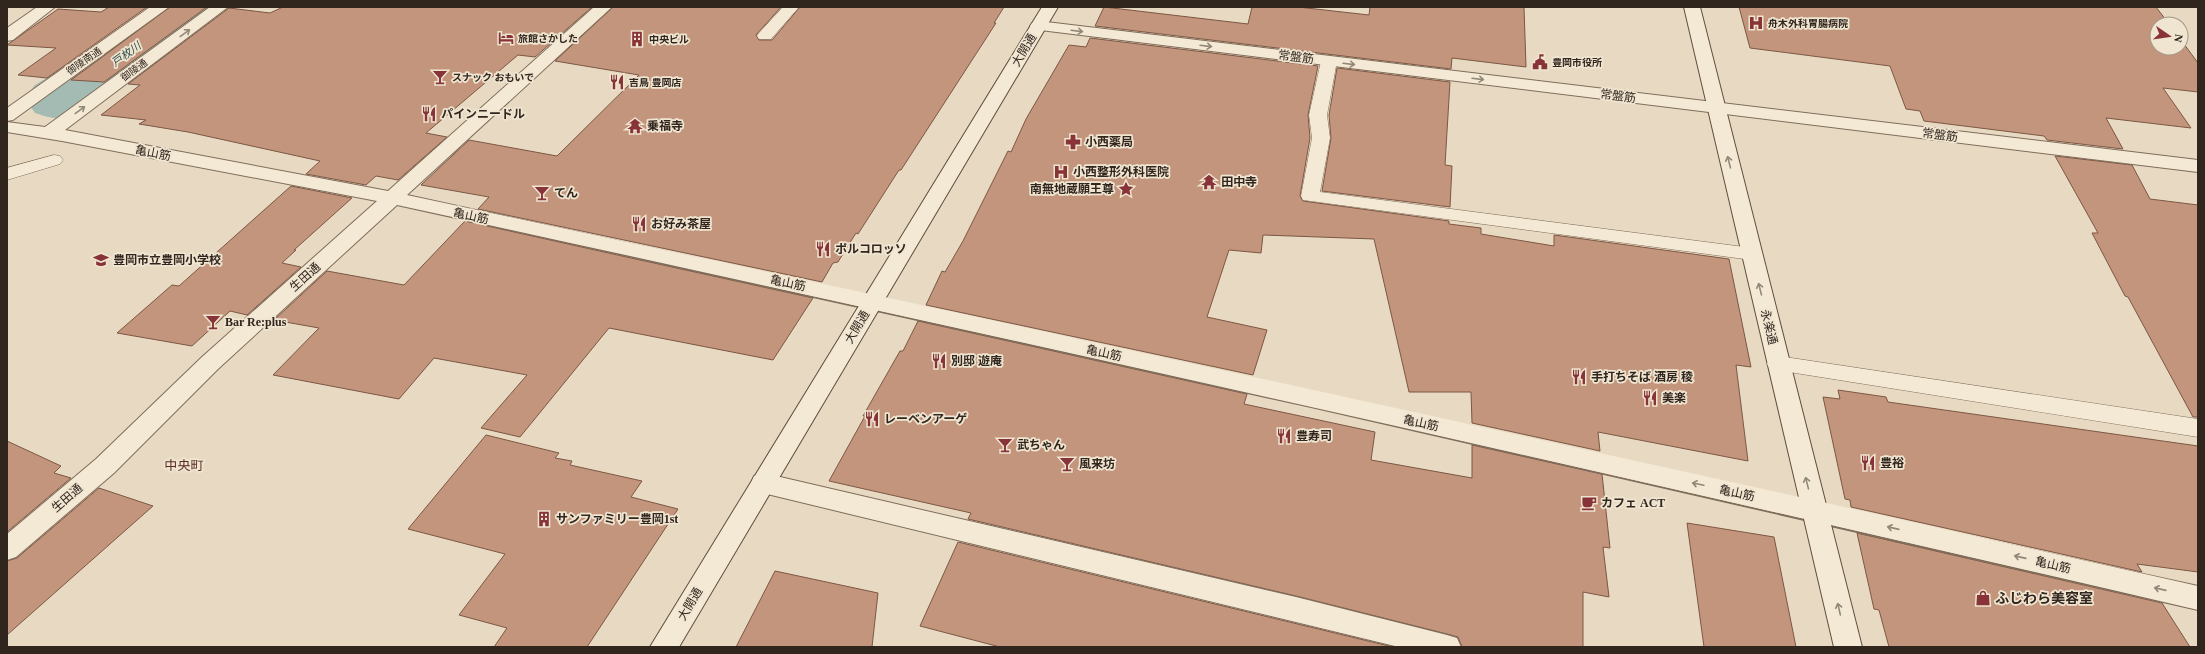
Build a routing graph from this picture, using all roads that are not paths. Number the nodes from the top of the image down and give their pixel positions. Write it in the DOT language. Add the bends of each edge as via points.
graph roads {
  1 [pos="47,7"];
  2 [pos="161,7"];
  3 [pos="220,7"];
  4 [pos="604,7"];
  5 [pos="791,7"];
  6 [pos="1050,7"];
  7 [pos="1692,7"];
  8 [pos="1038,26"];
  9 [pos="7,36"];
  10 [pos="765,36"];
  11 [pos="1330,61"];
  12 [pos="1716,108"];
  13 [pos="7,116"];
  14 [pos="7,127"];
  15 [pos="49,133"];
  16 [pos="54,160"];
  17 [pos="2198,166"];
  18 [pos="7,174"];
  19 [pos="390,198"];
  20 [pos="1752,254"];
  21 [pos="872,302"];
  22 [pos="1778,364"];
  23 [pos="2198,428"];
  24 [pos="763,483"];
  25 [pos="1815,510"];
  26 [pos="7,549"];
  27 [pos="2193,602"];
  28 [pos="664,647"];
  29 [pos="1446,647"];
  30 [pos="1848,647"];
  1 -- 9 [label="street"];
  2 -- 13 [label="street, 御陵南通"];
  15 -- 3 [label="street, 御陵通, one-way"];
  4 -- 19 [label="street, 生田通"];
  5 -- 10 [label="lane"];
  6 -- 8 [label="street, 大開通"];
  7 -- 12 [label="street, 永楽通"];
  8 -- 11 [label="street, 常盤筋, one-way"];
  8 -- 21 [label="street, 大開通"];
  11 -- 12 [label="street, 常盤筋, one-way"];
  11 -- 20 [label="lane" via="1318,114 1321,138 1310,196"];
  12 -- 17 [label="street, 常盤筋"];
  20 -- 12 [label="street, 永楽通, one-way"];
  14 -- 15 [label="street, 亀山筋"];
  15 -- 19 [label="street, 亀山筋"];
  16 -- 18 [label="lane"];
  19 -- 21 [label="street, 亀山筋"];
  19 -- 26 [label="street, 生田通" via="210,363 105,466"];
  22 -- 20 [label="street, 永楽通, one-way"];
  21 -- 24 [label="street, 大開通"];
  25 -- 21 [label="street, 亀山筋, one-way"];
  22 -- 23 [label="lane"];
  25 -- 22 [label="street, 永楽通, one-way"];
  24 -- 28 [label="street, 大開通"];
  24 -- 29 [label="street"];
  27 -- 25 [label="street, 亀山筋, one-way"];
  30 -- 25 [label="street, 永楽通, one-way"];
}
